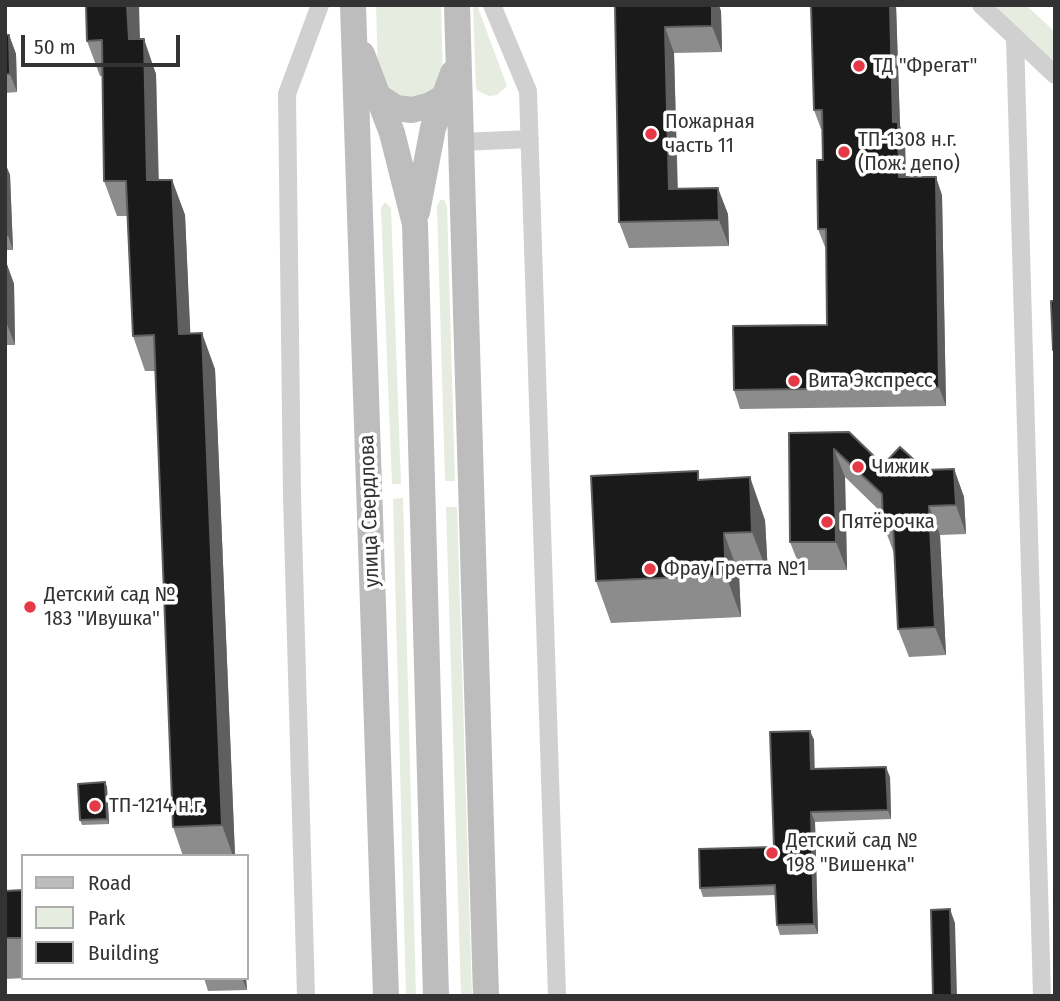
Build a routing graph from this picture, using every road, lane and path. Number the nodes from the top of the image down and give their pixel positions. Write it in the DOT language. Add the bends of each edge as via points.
graph roads {
  1 [pos="320,5"];
  2 [pos="457,5"];
  3 [pos="492,5"];
  4 [pos="981,5"];
  5 [pos="354,15"];
  6 [pos="459,34"];
  7 [pos="1015,37"];
  8 [pos="1055,75"];
  9 [pos="446,96"];
  10 [pos="379,97"];
  11 [pos="530,139"];
  12 [pos="461,142"];
  13 [pos="415,224"];
  14 [pos="306,996"];
  15 [pos="386,996"];
  16 [pos="436,996"];
  17 [pos="486,996"];
  18 [pos="557,996"];
  19 [pos="1042,996"];
  1 -- 14 [label="street" via="287,94"];
  2 -- 6 [label="main road, улица Свердлова"];
  3 -- 11 [label="street" via="528,91"];
  4 -- 7 [label="street"];
  5 -- 10 [label="main road, улица Свердлова" via="370,80"];
  5 -- 15 [label="main road, улица Свердлова"];
  6 -- 9 [label="main road, улица Свердлова"];
  6 -- 12 [label="main road, улица Свердлова"];
  7 -- 8 [label="street"];
  7 -- 19 [label="street"];
  9 -- 10 [label="main road" via="412,110"];
  9 -- 13 [label="main road, улица Свердлова" via="433,128"];
  10 -- 13 [label="main road, улица Свердлова"];
  11 -- 12 [label="street"];
  11 -- 18 [label="street"];
  12 -- 17 [label="main road, улица Свердлова"];
  13 -- 16 [label="main road, улица Свердлова"];
}
